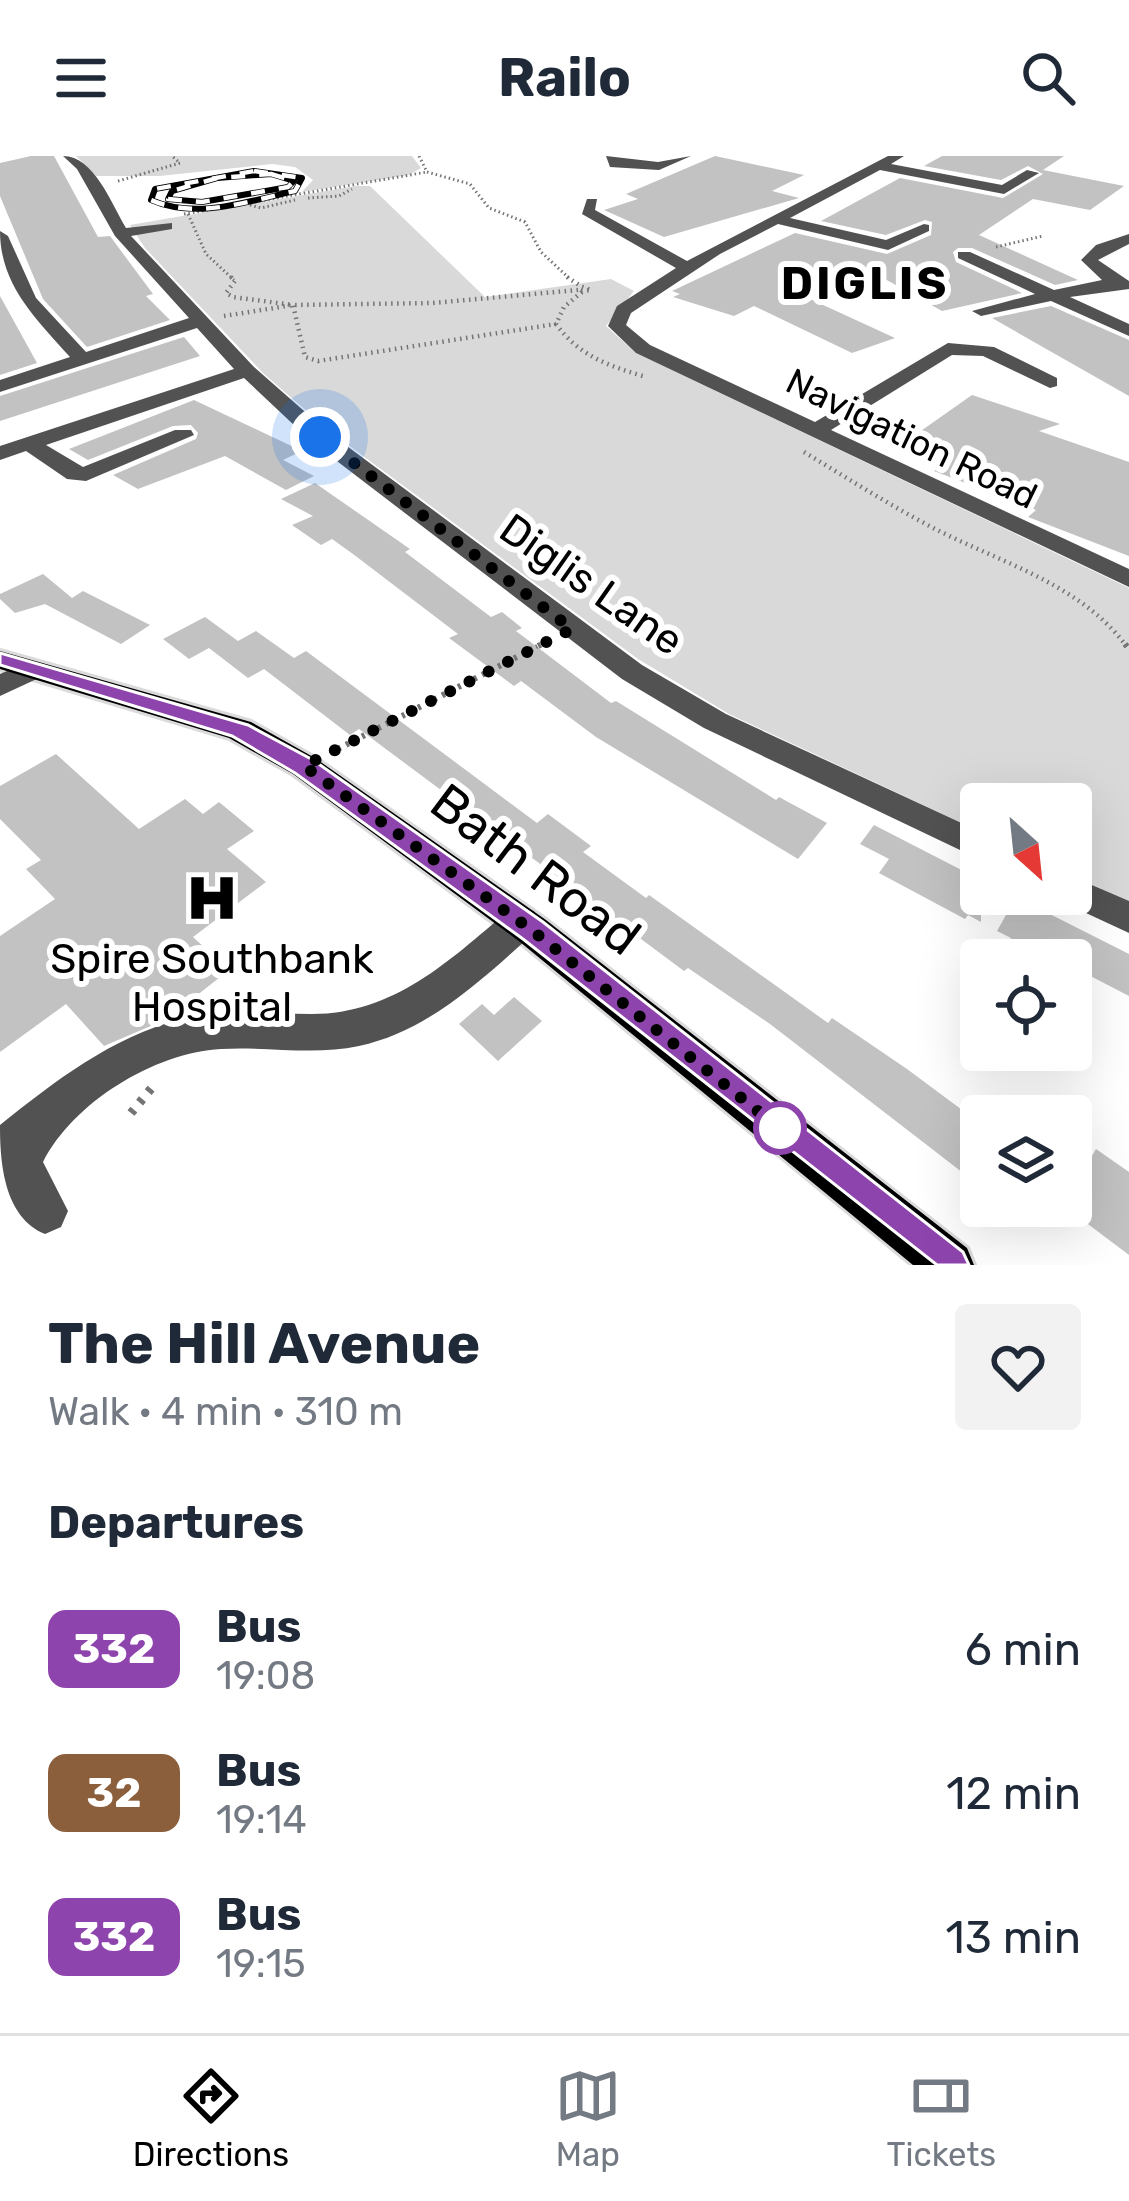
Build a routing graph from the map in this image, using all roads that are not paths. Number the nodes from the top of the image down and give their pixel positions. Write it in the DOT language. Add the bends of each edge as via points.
graph roads {
  1 [pos="69,156"];
  2 [pos="612,156"];
  3 [pos="685,156"];
  4 [pos="887,159"];
  5 [pos="1032,172"];
  6 [pos="592,202"];
  7 [pos="776,219"];
  8 [pos="166,226"];
  9 [pos="924,228"];
  10 [pos="118,230"];
  11 [pos="0,236"];
  12 [pos="1129,239"];
  13 [pos="964,254"];
  14 [pos="687,268"];
  15 [pos="1123,285"];
  16 [pos="1052,295"];
  17 [pos="981,311"];
  18 [pos="199,321"];
  19 [pos="1129,331"];
  20 [pos="82,360"];
  21 [pos="248,371"];
  22 [pos="1050,382"];
  23 [pos="0,386"];
  24 [pos="815,431"];
  25 [pos="183,435"];
  26 [pos="28,443"];
  27 [pos="0,454"];
  28 [pos="1129,579"];
  29 [pos="15,665"];
  30 [pos="0,686"];
  31 [pos="960,837"];
  32 [pos="1092,900"];
  33 [pos="1129,918"];
  34 [pos="521,922"];
  35 [pos="45,1114"];
  36 [pos="0,1152"];
  37 [pos="45,1210"];
  38 [pos="946,1264"];
  1 -- 10 [label="street, Diglis Lane"];
  2 -- 3 [label="street" via="615,164 640,167"];
  4 -- 5 [label="street" via="1004,190"];
  4 -- 7 [label="street"];
  6 -- 14 [label="street" via="587,211"];
  7 -- 9 [label="street" via="888,245"];
  7 -- 14 [label="street"];
  8 -- 10 [label="street"];
  10 -- 18 [label="street, Diglis Lane"];
  11 -- 20 [label="street" via="28,300"];
  12 -- 15 [label="street" via="1089,260"];
  13 -- 16 [label="street"];
  14 -- 24 [label="street, Navigation Road" via="641,298 632,325 661,370"];
  15 -- 16 [label="street"];
  16 -- 17 [label="street"];
  16 -- 19 [label="street"];
  18 -- 20 [label="street"];
  18 -- 21 [label="street, Diglis Lane"];
  20 -- 23 [label="street"];
  21 -- 26 [label="street"];
  21 -- 31 [label="street, Diglis Lane" via="320,437 632,672 715,721"];
  22 -- 24 [label="street" via="987,351 948,349"];
  24 -- 28 [label="street, Navigation Road"];
  25 -- 26 [label="street" via="86,474"];
  26 -- 27 [label="street"];
  29 -- 30 [label="street"];
  29 -- 34 [label="main road, Bath Road" via="240,730 304,766"];
  32 -- 33 [label="street"];
  34 -- 35 [label="street" via="395,1017 336,1032 178,1037 117,1064"];
  34 -- 38 [label="main road, Bath Road"];
  35 -- 36 [label="street"];
  35 -- 37 [label="street" via="19,1163"];
}
